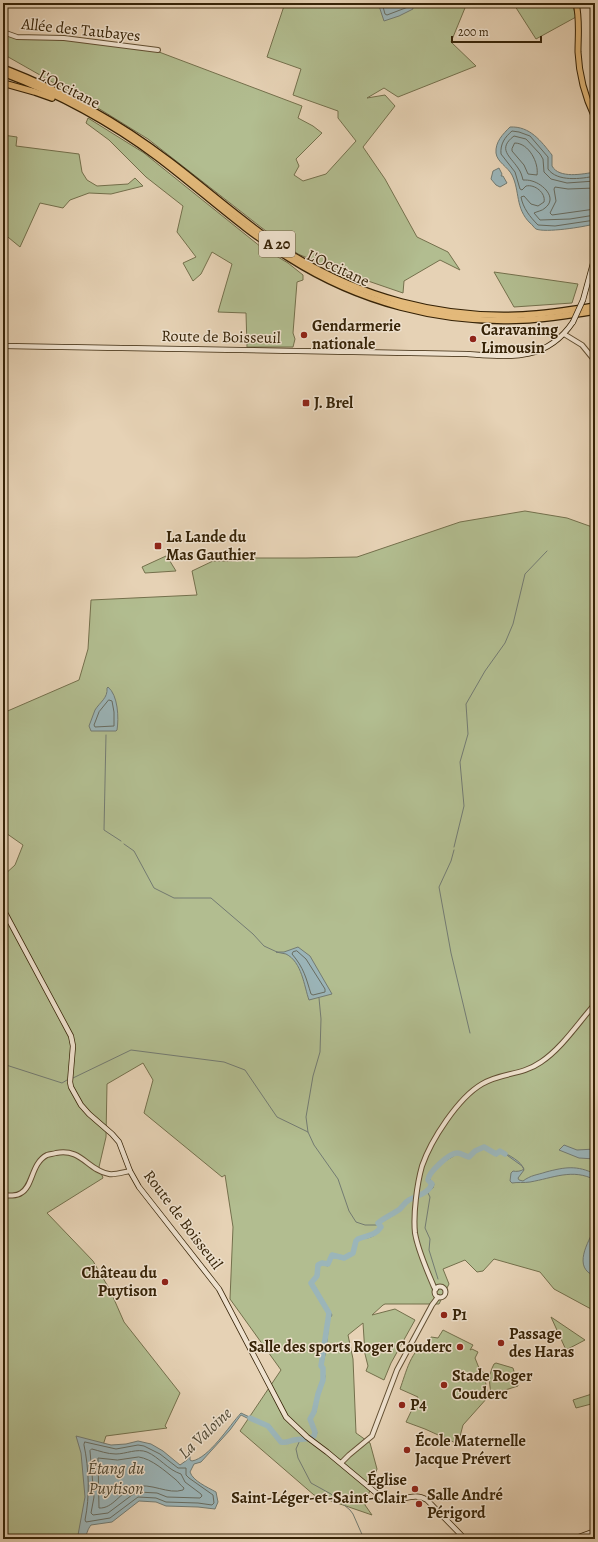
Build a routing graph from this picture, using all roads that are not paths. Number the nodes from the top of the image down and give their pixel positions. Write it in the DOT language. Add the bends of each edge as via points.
graph roads {
  1 [pos="576,3"];
  2 [pos="3,32"];
  3 [pos="158,50"];
  4 [pos="3,68"];
  5 [pos="3,73"];
  6 [pos="3,83"];
  7 [pos="84,111"];
  8 [pos="595,118"];
  9 [pos="595,256"];
  10 [pos="595,306"];
  11 [pos="595,311"];
  12 [pos="564,334"];
  13 [pos="3,346"];
  14 [pos="595,361"];
  15 [pos="3,909"];
  16 [pos="595,1004"];
  17 [pos="130,1171"];
  18 [pos="3,1195"];
  19 [pos="341,1463"];
  20 [pos="595,1531"];
  21 [pos="465,1539"];
  22 [pos="573,1539"];
  1 -- 8 [label="main road" via="580,74"];
  2 -- 3 [label="street, Allée des Taubayes" via="17,37 64,38"];
  4 -- 10 [label="highway, L'Occitane / A 20" via="51,88 103,116 155,150 284,250 320,271 361,289 423,307 475,314 540,314"];
  5 -- 7 [label="highway, L'Occitane / A 20"];
  6 -- 7 [label="highway"];
  7 -- 11 [label="highway, L'Occitane / A 20" via="156,157 284,255 325,279 359,294 415,310 468,319 529,319"];
  9 -- 12 [label="main road, Route de Boisseuil, bridge" via="583,300 573,322"];
  12 -- 13 [label="main road, Route de Boisseuil" via="538,352 512,356"];
  12 -- 14 [label="street" via="582,345"];
  15 -- 17 [label="main road, Route de Boisseuil" via="71,1036 71,1087 81,1105 119,1142"];
  16 -- 19 [label="street" via="542,1062 525,1072 495,1077 467,1097 448,1118 432,1145 422,1166 416,1196 415,1232 420,1253 437,1291 397,1370 372,1436"];
  17 -- 18 [label="street" via="110,1174 97,1170 74,1153 62,1152 47,1155 42,1159 22,1193"];
  17 -- 19 [label="main road, Route de Boisseuil" via="139,1187 219,1289 286,1417"];
  19 -- 21 [label="main road, Route de Boisseuil" via="385,1500 395,1501 418,1496 427,1500"];
  20 -- 22 [label="main road"];
}
